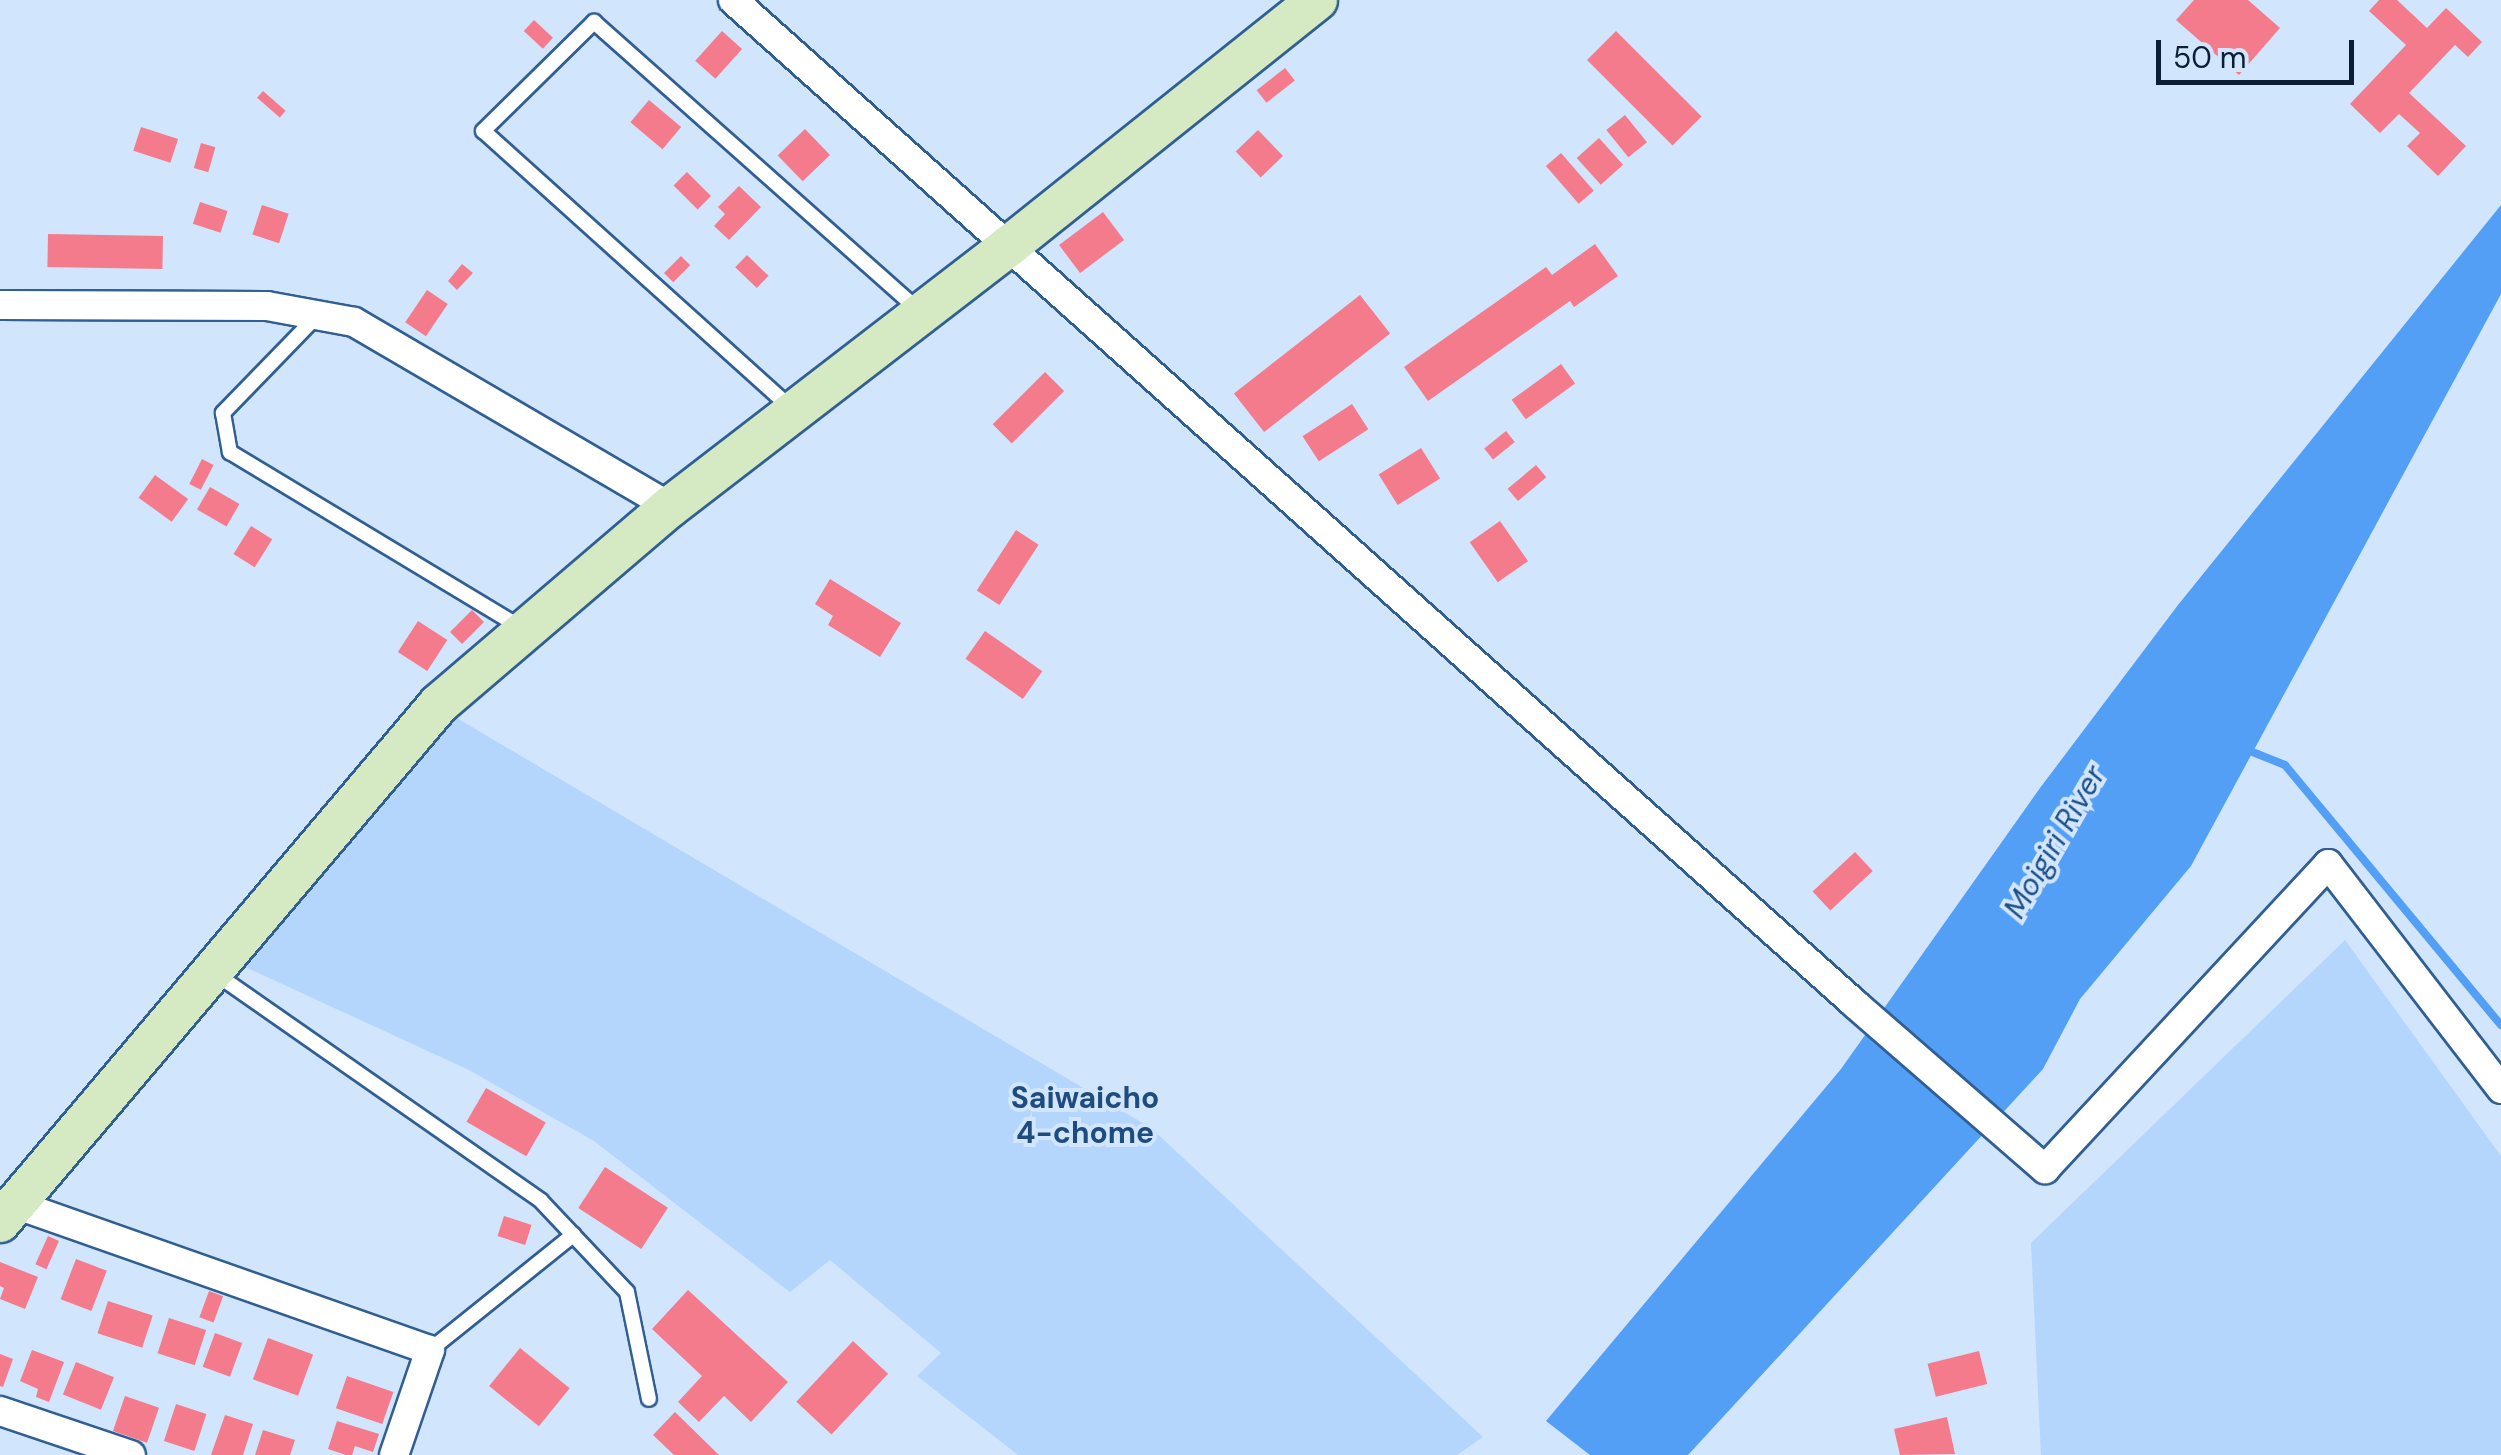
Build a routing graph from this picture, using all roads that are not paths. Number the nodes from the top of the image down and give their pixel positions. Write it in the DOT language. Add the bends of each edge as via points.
graph roads {
  1 [pos="733,0"];
  2 [pos="1317,0"];
  3 [pos="1009,246"];
  4 [pos="0,304"];
  5 [pos="922,313"];
  6 [pos="318,316"];
  7 [pos="794,412"];
  8 [pos="670,507"];
  9 [pos="526,630"];
  10 [pos="211,970"];
  11 [pos="2501,1089"];
  12 [pos="6,1213"];
  13 [pos="573,1235"];
  14 [pos="430,1350"];
  15 [pos="649,1399"];
  16 [pos="0,1411"];
  17 [pos="131,1455"];
  18 [pos="394,1455"];
  1 -- 3 [label="street"];
  2 -- 3 [label="street"];
  3 -- 5 [label="street"];
  3 -- 11 [label="street" via="2045,1169 2328,864"];
  4 -- 6 [label="street" via="267,306"];
  5 -- 7 [label="street"];
  5 -- 7 [label="lane" via="594,22 483,131"];
  6 -- 8 [label="street" via="354,322"];
  6 -- 9 [label="lane" via="223,412 230,452"];
  7 -- 8 [label="street"];
  8 -- 9 [label="street"];
  9 -- 10 [label="street" via="440,704"];
  10 -- 12 [label="street"];
  10 -- 13 [label="lane" via="542,1200"];
  12 -- 14 [label="street"];
  13 -- 14 [label="lane"];
  13 -- 15 [label="lane" via="627,1292"];
  14 -- 18 [label="street"];
  16 -- 17 [label="street"];
}
